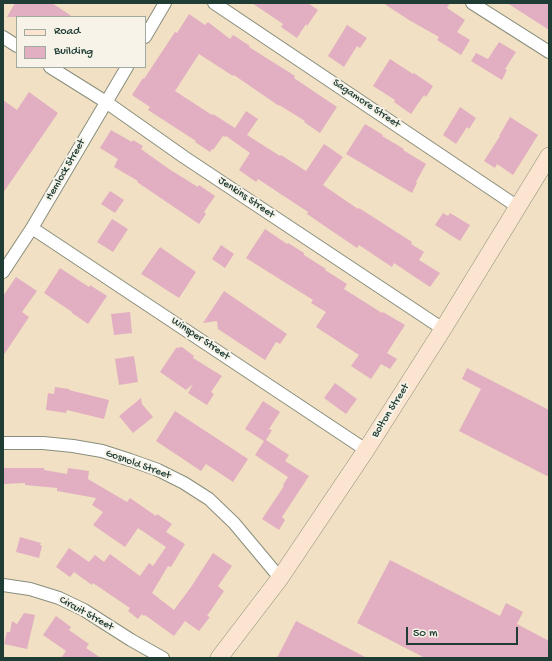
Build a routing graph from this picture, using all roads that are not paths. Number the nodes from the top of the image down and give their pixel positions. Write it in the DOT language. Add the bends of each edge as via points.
graph roads {
  1 [pos="165,3"];
  2 [pos="214,3"];
  3 [pos="472,3"];
  4 [pos="146,35"];
  5 [pos="3,37"];
  6 [pos="16,45"];
  7 [pos="549,52"];
  8 [pos="52,68"];
  9 [pos="126,68"];
  10 [pos="106,102"];
  11 [pos="549,156"];
  12 [pos="518,207"];
  13 [pos="32,228"];
  14 [pos="3,272"];
  15 [pos="443,329"];
  16 [pos="3,443"];
  17 [pos="366,450"];
  18 [pos="280,578"];
  19 [pos="3,585"];
  20 [pos="162,658"];
  21 [pos="220,658"];
  1 -- 4 [label="street"];
  2 -- 12 [label="street, Sagamore Street"];
  3 -- 7 [label="street"];
  5 -- 6 [label="street"];
  8 -- 10 [label="street, Jenkins Street"];
  9 -- 10 [label="street, Hemlock Street"];
  10 -- 13 [label="street, Hemlock Street"];
  10 -- 15 [label="street, Jenkins Street" via="184,157"];
  11 -- 12 [label="street, Bolton Street"];
  12 -- 15 [label="street, Bolton Street"];
  13 -- 14 [label="street, Hemlock Street"];
  13 -- 17 [label="street, Winsper Street"];
  15 -- 17 [label="street, Bolton Street"];
  16 -- 18 [label="street, Gosnold Street" via="43,443 95,450 164,473 209,499 234,522"];
  17 -- 18 [label="street, Bolton Street"];
  18 -- 21 [label="street, Bolton Street"];
  19 -- 20 [label="street, Circuit Street" via="30,589 59,598 84,610"];
}
